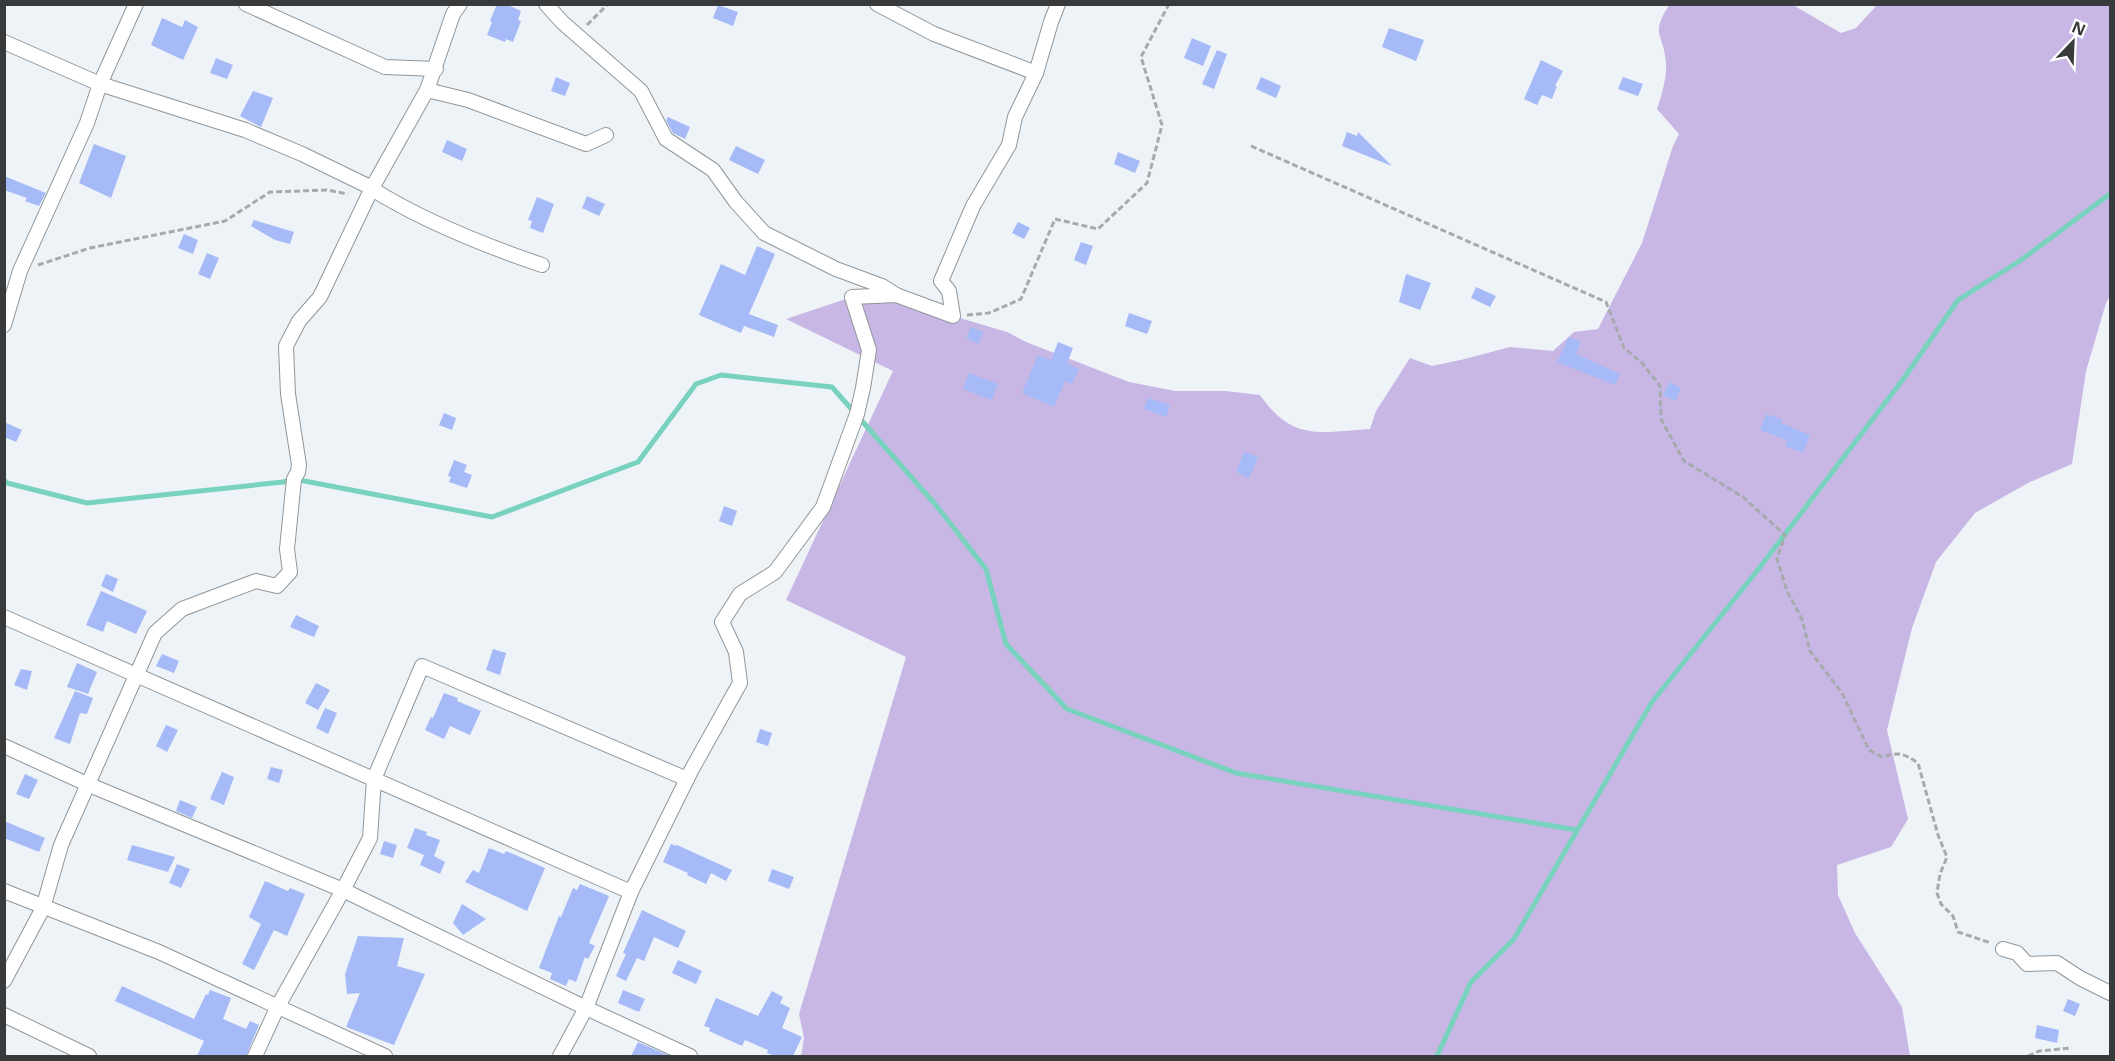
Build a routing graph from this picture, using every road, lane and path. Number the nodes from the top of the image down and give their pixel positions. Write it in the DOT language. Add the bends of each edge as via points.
graph roads {
  1 [pos="136,4"];
  2 [pos="246,4"];
  3 [pos="460,4"];
  4 [pos="546,4"];
  5 [pos="608,4"];
  6 [pos="878,4"];
  7 [pos="1058,4"];
  8 [pos="1169,4"];
  9 [pos="577,34"];
  10 [pos="4,42"];
  11 [pos="435,69"];
  12 [pos="1036,73"];
  13 [pos="100,84"];
  14 [pos="428,90"];
  15 [pos="606,135"];
  16 [pos="1251,146"];
  17 [pos="372,189"];
  18 [pos="542,265"];
  19 [pos="20,271"];
  20 [pos="896,295"];
  21 [pos="4,300"];
  22 [pos="953,316"];
  23 [pos="7,320"];
  24 [pos="4,617"];
  25 [pos="138,675"];
  26 [pos="4,746"];
  27 [pos="374,779"];
  28 [pos="687,779"];
  29 [pos="87,784"];
  30 [pos="344,890"];
  31 [pos="4,891"];
  32 [pos="631,892"];
  33 [pos="43,908"];
  34 [pos="2003,949"];
  35 [pos="4,981"];
  36 [pos="2110,993"];
  37 [pos="278,1006"];
  38 [pos="586,1008"];
  39 [pos="4,1015"];
  40 [pos="2072,1048"];
  41 [pos="89,1056"];
  42 [pos="255,1056"];
  43 [pos="385,1056"];
  44 [pos="560,1056"];
  45 [pos="690,1056"];
  46 [pos="2028,1056"];
  1 -- 13 [label="street"];
  2 -- 11 [label="street" via="385,67"];
  3 -- 11 [label="street"];
  4 -- 9 [label="street"];
  5 -- 9 [label="path"];
  6 -- 12 [label="street" via="934,34"];
  7 -- 12 [label="street"];
  8 -- 22 [label="path" via="1141,57 1162,124 1147,183 1098,229 1055,219 1021,299 988,313"];
  9 -- 20 [label="street" via="641,91 666,139 713,170 764,233"];
  10 -- 13 [label="street"];
  11 -- 14 [label="street"];
  12 -- 22 [label="street" via="1016,117 1009,145 973,206 940,281 949,291"];
  13 -- 17 [label="street" via="245,130"];
  13 -- 19 [label="street" via="87,123"];
  14 -- 15 [label="street" via="468,100 586,144"];
  14 -- 17 [label="street"];
  16 -- 34 [label="path" via="1606,302 1624,348 1660,386 1661,419 1684,461 1743,497 1785,535 1777,560 1802,619 1810,651 1842,693 1869,750 1882,757 1906,754 1918,763 1947,857 1937,893 1941,903 1953,916 1958,932"];
  17 -- 18 [label="street" via="428,220"];
  17 -- 19 [label="path" via="354,196 327,190 270,192 225,221 90,248"];
  17 -- 25 [label="street" via="320,297 298,321 286,346 288,394 299,465 286,549 290,572 277,586 256,581 182,609 155,633"];
  19 -- 23 [label="street"];
  20 -- 22 [label="street"];
  20 -- 28 [label="street" via="852,297 869,350 847,445 823,507 775,572 740,594 722,622 736,652 740,683"];
  21 -- 23 [label="street"];
  24 -- 25 [label="street"];
  25 -- 27 [label="street"];
  25 -- 29 [label="street"];
  26 -- 29 [label="street"];
  27 -- 28 [label="street" via="422,666"];
  27 -- 30 [label="street" via="370,838"];
  27 -- 32 [label="street"];
  28 -- 32 [label="street"];
  29 -- 30 [label="street"];
  29 -- 33 [label="street" via="61,845"];
  30 -- 37 [label="street"];
  30 -- 38 [label="street"];
  31 -- 33 [label="street"];
  32 -- 38 [label="street"];
  33 -- 35 [label="street"];
  33 -- 37 [label="street" via="159,952"];
  34 -- 36 [label="street" via="2017,953 2027,964 2057,963"];
  37 -- 42 [label="street"];
  37 -- 43 [label="street"];
  38 -- 44 [label="street"];
  38 -- 45 [label="street"];
  39 -- 41 [label="street"];
  40 -- 46 [label="path"];
}
